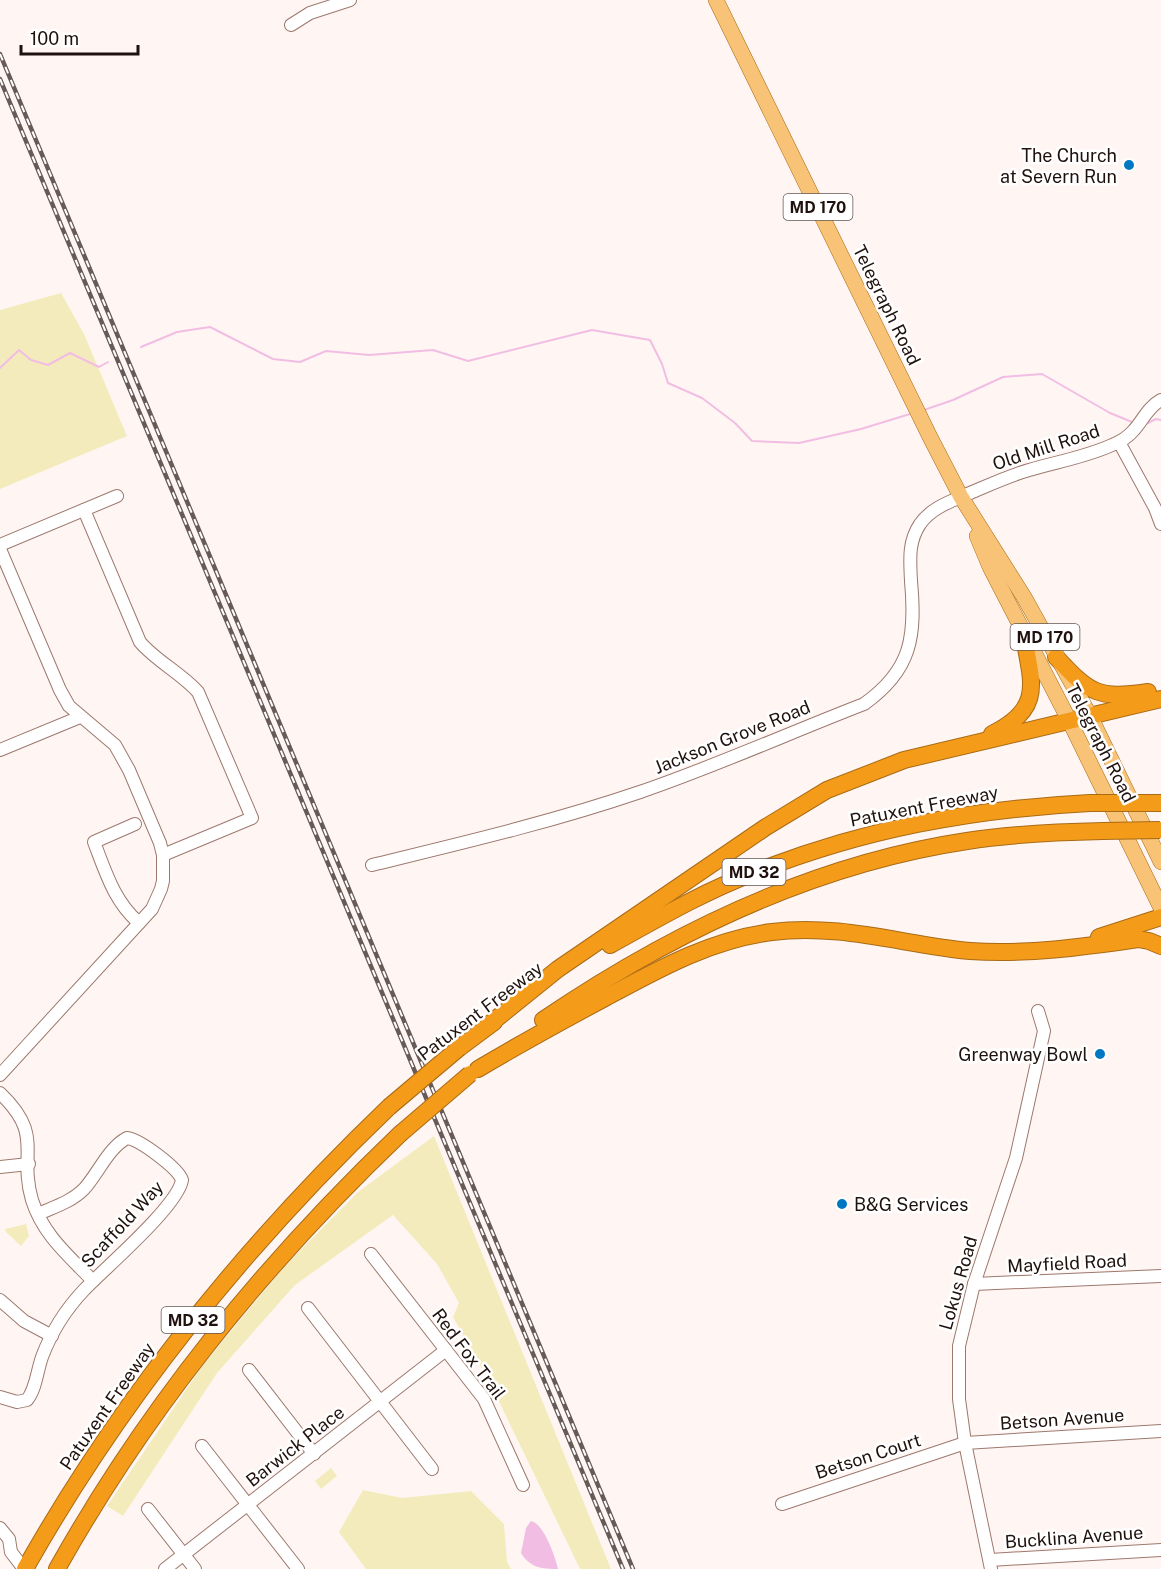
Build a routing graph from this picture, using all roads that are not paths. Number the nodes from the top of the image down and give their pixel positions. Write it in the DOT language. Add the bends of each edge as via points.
graph roads {
  1 [pos="350,0"];
  2 [pos="716,0"];
  3 [pos="291,25"];
  4 [pos="1161,400"];
  5 [pos="1119,442"];
  6 [pos="117,496"];
  7 [pos="961,497"];
  8 [pos="84,510"];
  9 [pos="1161,524"];
  10 [pos="0,547"];
  11 [pos="1023,631"];
  12 [pos="1056,657"];
  13 [pos="1161,690"];
  14 [pos="1161,699"];
  15 [pos="1090,716"];
  16 [pos="80,717"];
  17 [pos="1069,720"];
  18 [pos="969,744"];
  19 [pos="0,750"];
  20 [pos="1154,803"];
  21 [pos="135,824"];
  22 [pos="1161,830"];
  23 [pos="163,855"];
  24 [pos="1161,862"];
  25 [pos="372,865"];
  26 [pos="1161,908"];
  27 [pos="1161,917"];
  28 [pos="139,923"];
  29 [pos="1161,946"];
  30 [pos="1052,949"];
  31 [pos="1038,1011"];
  32 [pos="486,1027"];
  33 [pos="474,1072"];
  34 [pos="0,1075"];
  35 [pos="0,1093"];
  36 [pos="29,1164"];
  37 [pos="0,1167"];
  38 [pos="38,1214"];
  39 [pos="370,1254"];
  40 [pos="1161,1276"];
  41 [pos="93,1281"];
  42 [pos="974,1284"];
  43 [pos="0,1300"];
  44 [pos="308,1308"];
  45 [pos="52,1336"];
  46 [pos="446,1350"];
  47 [pos="249,1370"];
  48 [pos="0,1397"];
  49 [pos="381,1402"];
  50 [pos="1161,1431"];
  51 [pos="965,1443"];
  52 [pos="202,1446"];
  53 [pos="314,1454"];
  54 [pos="432,1469"];
  55 [pos="523,1485"];
  56 [pos="782,1504"];
  57 [pos="248,1505"];
  58 [pos="148,1509"];
  59 [pos="0,1528"];
  60 [pos="5,1550"];
  61 [pos="1161,1550"];
  62 [pos="184,1554"];
  63 [pos="990,1565"];
  64 [pos="27,1566"];
  65 [pos="57,1569"];
  66 [pos="165,1569"];
  67 [pos="195,1569"];
  68 [pos="298,1569"];
  1 -- 3 [label="street" via="310,13"];
  2 -- 7 [label="main road, Telegraph Road / MD 170"];
  4 -- 5 [label="street, Old Mill Road"];
  5 -- 7 [label="street, Old Mill Road" via="1025,471"];
  5 -- 9 [label="street"];
  6 -- 8 [label="street"];
  7 -- 11 [label="main road, Telegraph Road / MD 170" via="990,567"];
  7 -- 12 [label="main road, Telegraph Road / MD 170" via="1024,597"];
  7 -- 25 [label="street, Jackson Grove Road" via="930,513 916,531 910,556 914,609 905,660 886,686 864,704 637,793 499,835"];
  8 -- 10 [label="street"];
  8 -- 23 [label="street" via="140,642 198,692 252,818"];
  10 -- 16 [label="street" via="60,690"];
  11 -- 17 [label="main road, Telegraph Road / MD 170"];
  11 -- 18 [label="highway" via="1032,679 1027,706 1010,724"];
  12 -- 13 [label="highway" via="1077,680 1098,693 1122,696"];
  12 -- 15 [label="main road, Telegraph Road / MD 170"];
  14 -- 15 [label="highway"];
  15 -- 17 [label="highway"];
  15 -- 24 [label="main road, Telegraph Road / MD 170"];
  16 -- 19 [label="street"];
  16 -- 23 [label="street" via="107,738 123,757"];
  17 -- 18 [label="highway"];
  17 -- 26 [label="main road, Telegraph Road / MD 170"];
  18 -- 32 [label="highway" via="876,769 790,811 558,969"];
  20 -- 32 [label="highway, Patuxent Freeway / MD 32, bridge" via="1034,806 959,815 801,854 700,896 653,921 562,975"];
  21 -- 28 [label="street" via="94,842 117,899"];
  22 -- 33 [label="highway, MD 32, bridge" via="1051,832 936,847 865,863 773,894 712,921 625,968 548,1017"];
  23 -- 28 [label="street" via="161,889 152,909"];
  27 -- 30 [label="highway"];
  28 -- 34 [label="street"];
  29 -- 30 [label="highway" via="1138,939"];
  30 -- 33 [label="highway" via="968,951 826,931 754,934 707,947 665,965"];
  31 -- 42 [label="street, Lokus Road" via="1044,1031 1016,1158"];
  32 -- 64 [label="highway, Patuxent Freeway / MD 32, bridge" via="389,1107 299,1197 220,1286 108,1436"];
  33 -- 65 [label="highway, MD 32, bridge" via="357,1175 242,1304 124,1461"];
  35 -- 36 [label="street" via="24,1123"];
  36 -- 37 [label="street"];
  36 -- 38 [label="street" via="30,1189"];
  38 -- 41 [label="street" via="50,1237"];
  38 -- 41 [label="street, Scaffold Way" via="76,1196 127,1138 137,1141 180,1175 178,1190 157,1218"];
  39 -- 46 [label="street, Red Fox Trail"];
  40 -- 42 [label="street, Mayfield Road"];
  41 -- 45 [label="street, Scaffold Way"];
  42 -- 51 [label="street, Lokus Road" via="959,1346 959,1399"];
  43 -- 45 [label="street"];
  44 -- 49 [label="street"];
  45 -- 48 [label="street, Scaffold Way" via="31,1396 17,1402"];
  46 -- 49 [label="street, Barwick Place"];
  46 -- 55 [label="street, Red Fox Trail" via="484,1399"];
  47 -- 53 [label="street"];
  49 -- 53 [label="street, Barwick Place"];
  49 -- 54 [label="street"];
  50 -- 51 [label="street, Betson Avenue"];
  51 -- 56 [label="street, Betson Court"];
  51 -- 63 [label="street, Lokus Road"];
  52 -- 57 [label="street"];
  53 -- 57 [label="street, Barwick Place"];
  57 -- 62 [label="street, Barwick Place"];
  57 -- 68 [label="street"];
  58 -- 62 [label="street"];
  59 -- 60 [label="street" via="9,1539"];
  60 -- 64 [label="street"];
  61 -- 63 [label="street, Bucklina Avenue"];
  62 -- 66 [label="street, Barwick Place"];
  62 -- 67 [label="street"];
}
